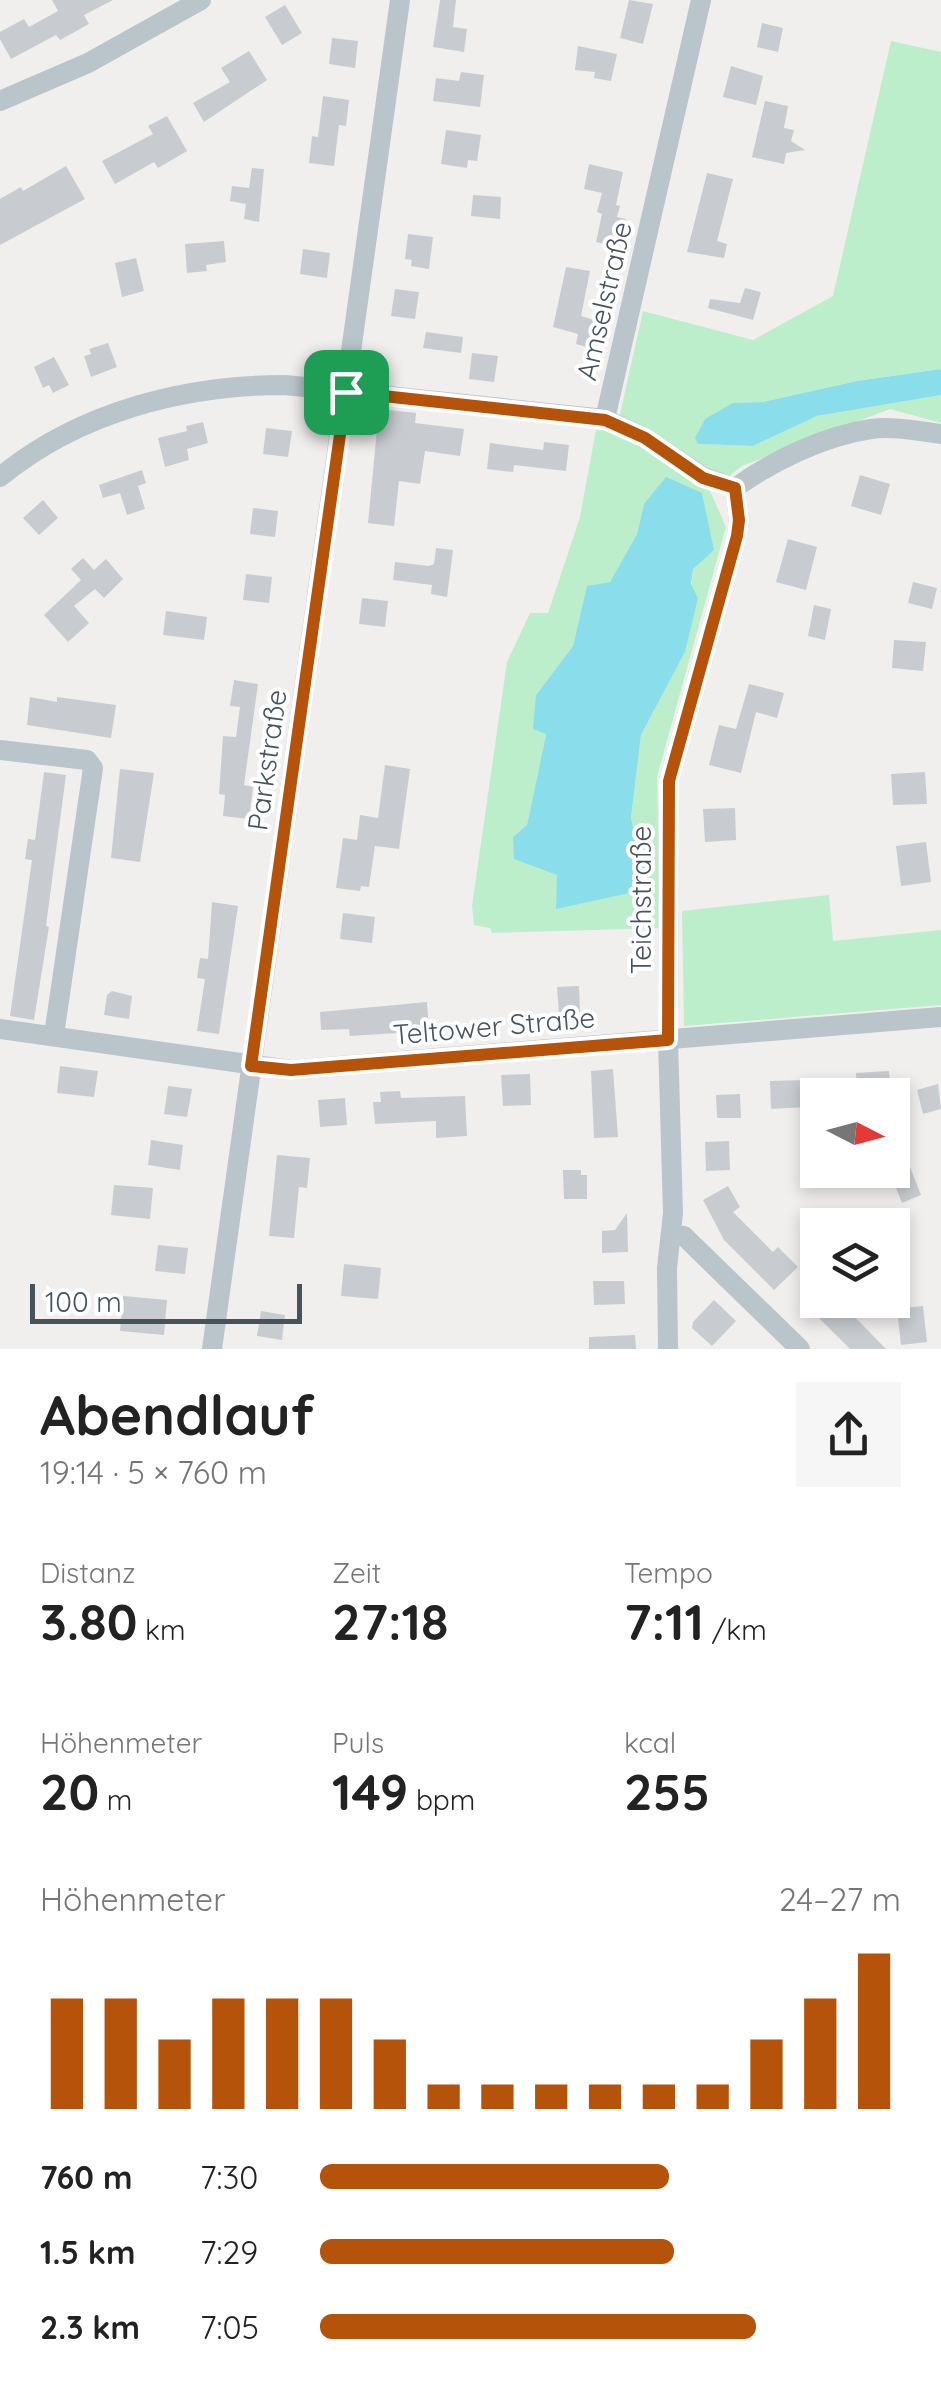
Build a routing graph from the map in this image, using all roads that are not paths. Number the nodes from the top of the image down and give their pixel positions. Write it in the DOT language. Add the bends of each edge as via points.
graph roads {
  1 [pos="201,0"];
  2 [pos="400,0"];
  3 [pos="700,0"];
  4 [pos="0,101"];
  5 [pos="346,392"];
  6 [pos="605,420"];
  7 [pos="941,434"];
  8 [pos="0,476"];
  9 [pos="735,488"];
  10 [pos="0,750"];
  11 [pos="941,1017"];
  12 [pos="0,1028"];
  13 [pos="54,1035"];
  14 [pos="668,1040"];
  15 [pos="251,1066"];
  16 [pos="673,1235"];
  17 [pos="212,1349"];
  18 [pos="668,1349"];
  19 [pos="800,1349"];
  1 -- 4 [label="street" via="88,63"];
  2 -- 5 [label="street, Parkstraße"];
  3 -- 6 [label="street, Amselstraße"];
  5 -- 6 [label="street, Amselstraße"];
  5 -- 8 [label="street, Amselstraße" via="262,385 153,401 68,434"];
  5 -- 15 [label="street, Parkstraße"];
  6 -- 9 [label="street" via="703,478"];
  7 -- 9 [label="street" via="869,430 784,460"];
  9 -- 14 [label="street, Teichstraße" via="737,536 669,781"];
  10 -- 13 [label="street" via="87,760 93,768"];
  11 -- 14 [label="street, Teltower Straße"];
  12 -- 13 [label="street, Teltower Straße"];
  13 -- 15 [label="street, Teltower Straße"];
  14 -- 15 [label="street, Teltower Straße" via="291,1070"];
  14 -- 16 [label="street, Teichstraße"];
  15 -- 17 [label="street, Parkstraße"];
  16 -- 18 [label="street, Teichstraße"];
  16 -- 19 [label="street" via="691,1242"];
}
